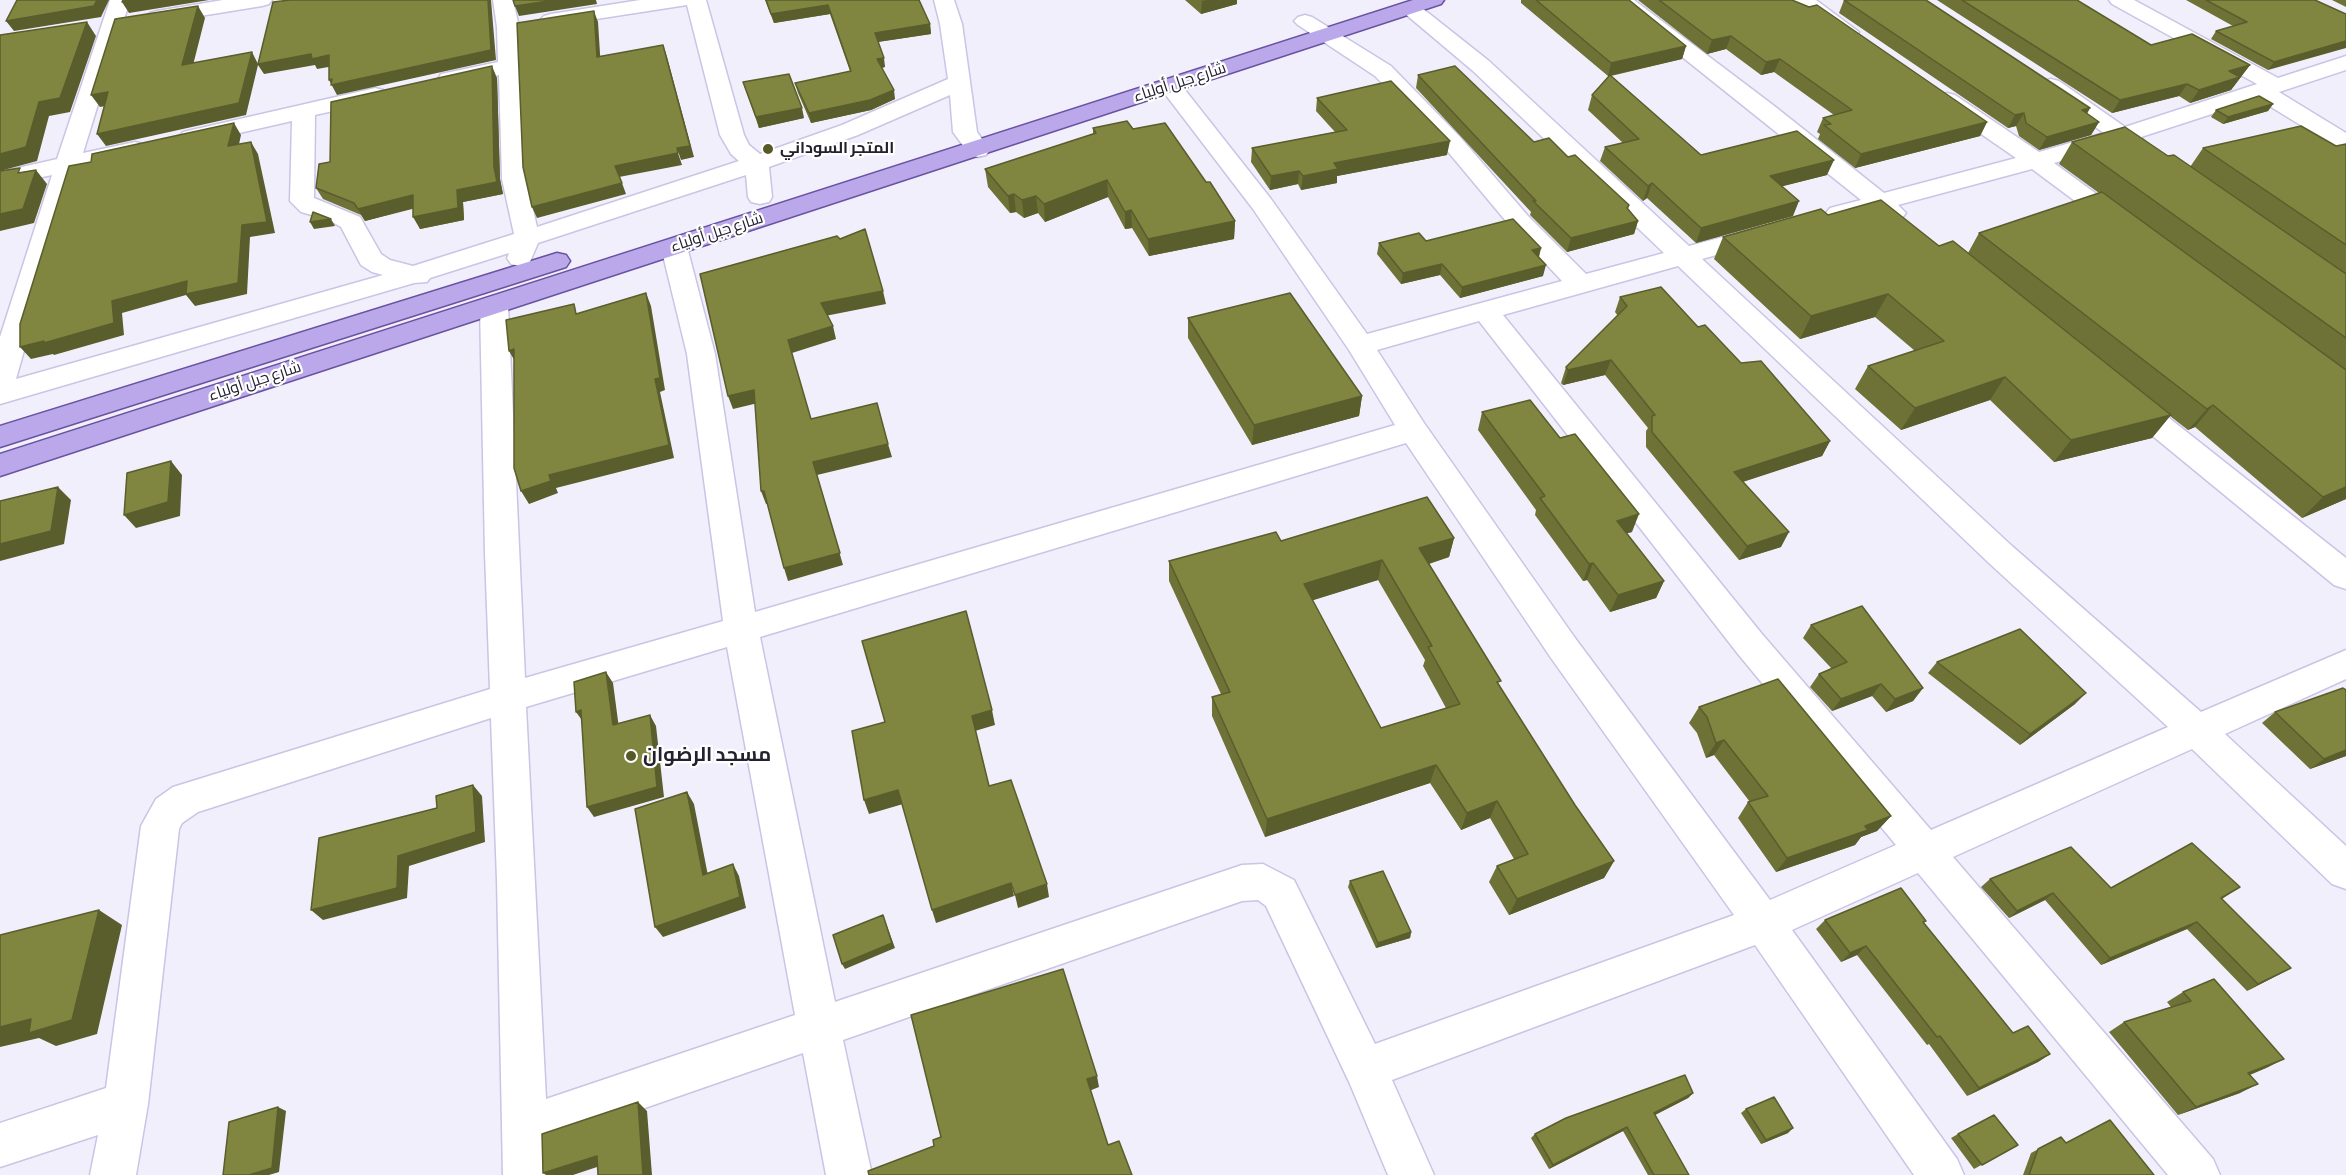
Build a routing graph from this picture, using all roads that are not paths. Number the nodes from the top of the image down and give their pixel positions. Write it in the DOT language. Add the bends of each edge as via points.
graph roads {
  1 [pos="120,0"];
  2 [pos="262,0"];
  3 [pos="503,0"];
  4 [pos="680,0"];
  5 [pos="696,0"];
  6 [pos="944,0"];
  7 [pos="1376,0"];
  8 [pos="1621,0"];
  9 [pos="1802,0"];
  10 [pos="2119,0"];
  11 [pos="1422,4"];
  12 [pos="1305,21"];
  13 [pos="101,26"];
  14 [pos="508,27"];
  15 [pos="1327,36"];
  16 [pos="1867,46"];
  17 [pos="2346,63"];
  18 [pos="509,66"];
  19 [pos="2032,73"];
  20 [pos="960,82"];
  21 [pos="429,83"];
  22 [pos="1923,84"];
  23 [pos="1170,86"];
  24 [pos="2270,89"];
  25 [pos="395,91"];
  26 [pos="304,111"];
  27 [pos="2124,135"];
  28 [pos="971,141"];
  29 [pos="2346,143"];
  30 [pos="2151,155"];
  31 [pos="2036,161"];
  32 [pos="757,164"];
  33 [pos="67,165"];
  34 [pos="0,179"];
  35 [pos="760,197"];
  36 [pos="1878,202"];
  37 [pos="1821,218"];
  38 [pos="1786,228"];
  39 [pos="1913,229"];
  40 [pos="527,237"];
  41 [pos="2146,242"];
  42 [pos="674,247"];
  43 [pos="1683,257"];
  44 [pos="413,274"];
  45 [pos="515,274"];
  46 [pos="1581,285"];
  47 [pos="494,305"];
  48 [pos="413,306"];
  49 [pos="1486,312"];
  50 [pos="1360,345"];
  51 [pos="2108,384"];
  52 [pos="0,387"];
  53 [pos="0,394"];
  54 [pos="1413,430"];
  55 [pos="0,437"];
  56 [pos="0,465"];
  57 [pos="2346,576"];
  58 [pos="741,628"];
  59 [pos="2346,664"];
  60 [pos="507,698"];
  61 [pos="2195,729"];
  62 [pos="1926,852"];
  63 [pos="2346,871"];
  64 [pos="1763,923"];
  65 [pos="820,1029"];
  66 [pos="1365,1069"];
  67 [pos="126,1104"];
  68 [pos="524,1128"];
  69 [pos="0,1145"];
  70 [pos="113,1175"];
  71 [pos="526,1175"];
  72 [pos="849,1175"];
  73 [pos="1411,1175"];
  74 [pos="1941,1175"];
  75 [pos="2197,1175"];
  1 -- 13 [label="street"];
  2 -- 13 [label="street"];
  3 -- 14 [label="street"];
  4 -- 14 [label="street"];
  5 -- 32 [label="street" via="732,135 740,149"];
  6 -- 20 [label="street"];
  7 -- 12 [label="main road, شارع جبل أولياء"];
  8 -- 36 [label="street"];
  9 -- 16 [label="street"];
  10 -- 24 [label="street"];
  11 -- 15 [label="main road, شارع جبل أولياء"];
  11 -- 43 [label="street" via="1481,66"];
  12 -- 15 [label="street"];
  12 -- 28 [label="main road, شارع جبل أولياء"];
  13 -- 33 [label="street"];
  14 -- 18 [label="street"];
  15 -- 23 [label="main road, شارع جبل أولياء"];
  15 -- 46 [label="street" via="1383,71"];
  17 -- 24 [label="street"];
  18 -- 21 [label="street"];
  18 -- 40 [label="street" via="514,179"];
  19 -- 27 [label="street"];
  20 -- 28 [label="street"];
  20 -- 32 [label="street"];
  22 -- 31 [label="street"];
  23 -- 28 [label="main road, شارع جبل أولياء"];
  23 -- 50 [label="street" via="1262,204"];
  24 -- 27 [label="street"];
  24 -- 29 [label="street"];
  25 -- 26 [label="street"];
  26 -- 33 [label="street"];
  26 -- 44 [label="street" via="302,201 351,222 370,259"];
  27 -- 30 [label="street"];
  27 -- 31 [label="street"];
  28 -- 35 [label="main road, شارع جبل أولياء"];
  28 -- 42 [label="main road, شارع جبل أولياء"];
  31 -- 36 [label="street"];
  31 -- 41 [label="street"];
  32 -- 35 [label="street"];
  32 -- 40 [label="street"];
  33 -- 34 [label="street"];
  33 -- 52 [label="street"];
  35 -- 45 [label="main road, شارع جبل أولياء"];
  36 -- 37 [label="street"];
  36 -- 39 [label="street"];
  38 -- 43 [label="street"];
  40 -- 44 [label="street"];
  40 -- 45 [label="street"];
  42 -- 47 [label="main road, شارع جبل أولياء"];
  42 -- 58 [label="street" via="701,354"];
  43 -- 46 [label="street"];
  43 -- 61 [label="street" via="2001,555"];
  44 -- 48 [label="street" via="425,279"];
  44 -- 53 [label="street"];
  45 -- 48 [label="main road, شارع جبل أولياء"];
  46 -- 49 [label="street"];
  47 -- 56 [label="main road, شارع جبل أولياء"];
  47 -- 60 [label="street"];
  48 -- 55 [label="main road, شارع جبل أولياء"];
  49 -- 50 [label="street"];
  49 -- 62 [label="street" via="1750,644"];
  50 -- 54 [label="street"];
  51 -- 57 [label="street"];
  54 -- 58 [label="street"];
  54 -- 64 [label="street" via="1563,648"];
  58 -- 60 [label="street"];
  58 -- 65 [label="street"];
  59 -- 61 [label="street"];
  60 -- 67 [label="street" via="186,799 169,811 160,826"];
  60 -- 68 [label="street"];
  61 -- 62 [label="street"];
  61 -- 63 [label="street"];
  62 -- 64 [label="street"];
  62 -- 75 [label="street"];
  64 -- 66 [label="street"];
  64 -- 74 [label="street"];
  65 -- 66 [label="street" via="1242,883 1263,882 1280,893"];
  65 -- 68 [label="street"];
  65 -- 72 [label="street"];
  66 -- 73 [label="street"];
  67 -- 69 [label="street"];
  67 -- 70 [label="street"];
  68 -- 71 [label="street"];
}
